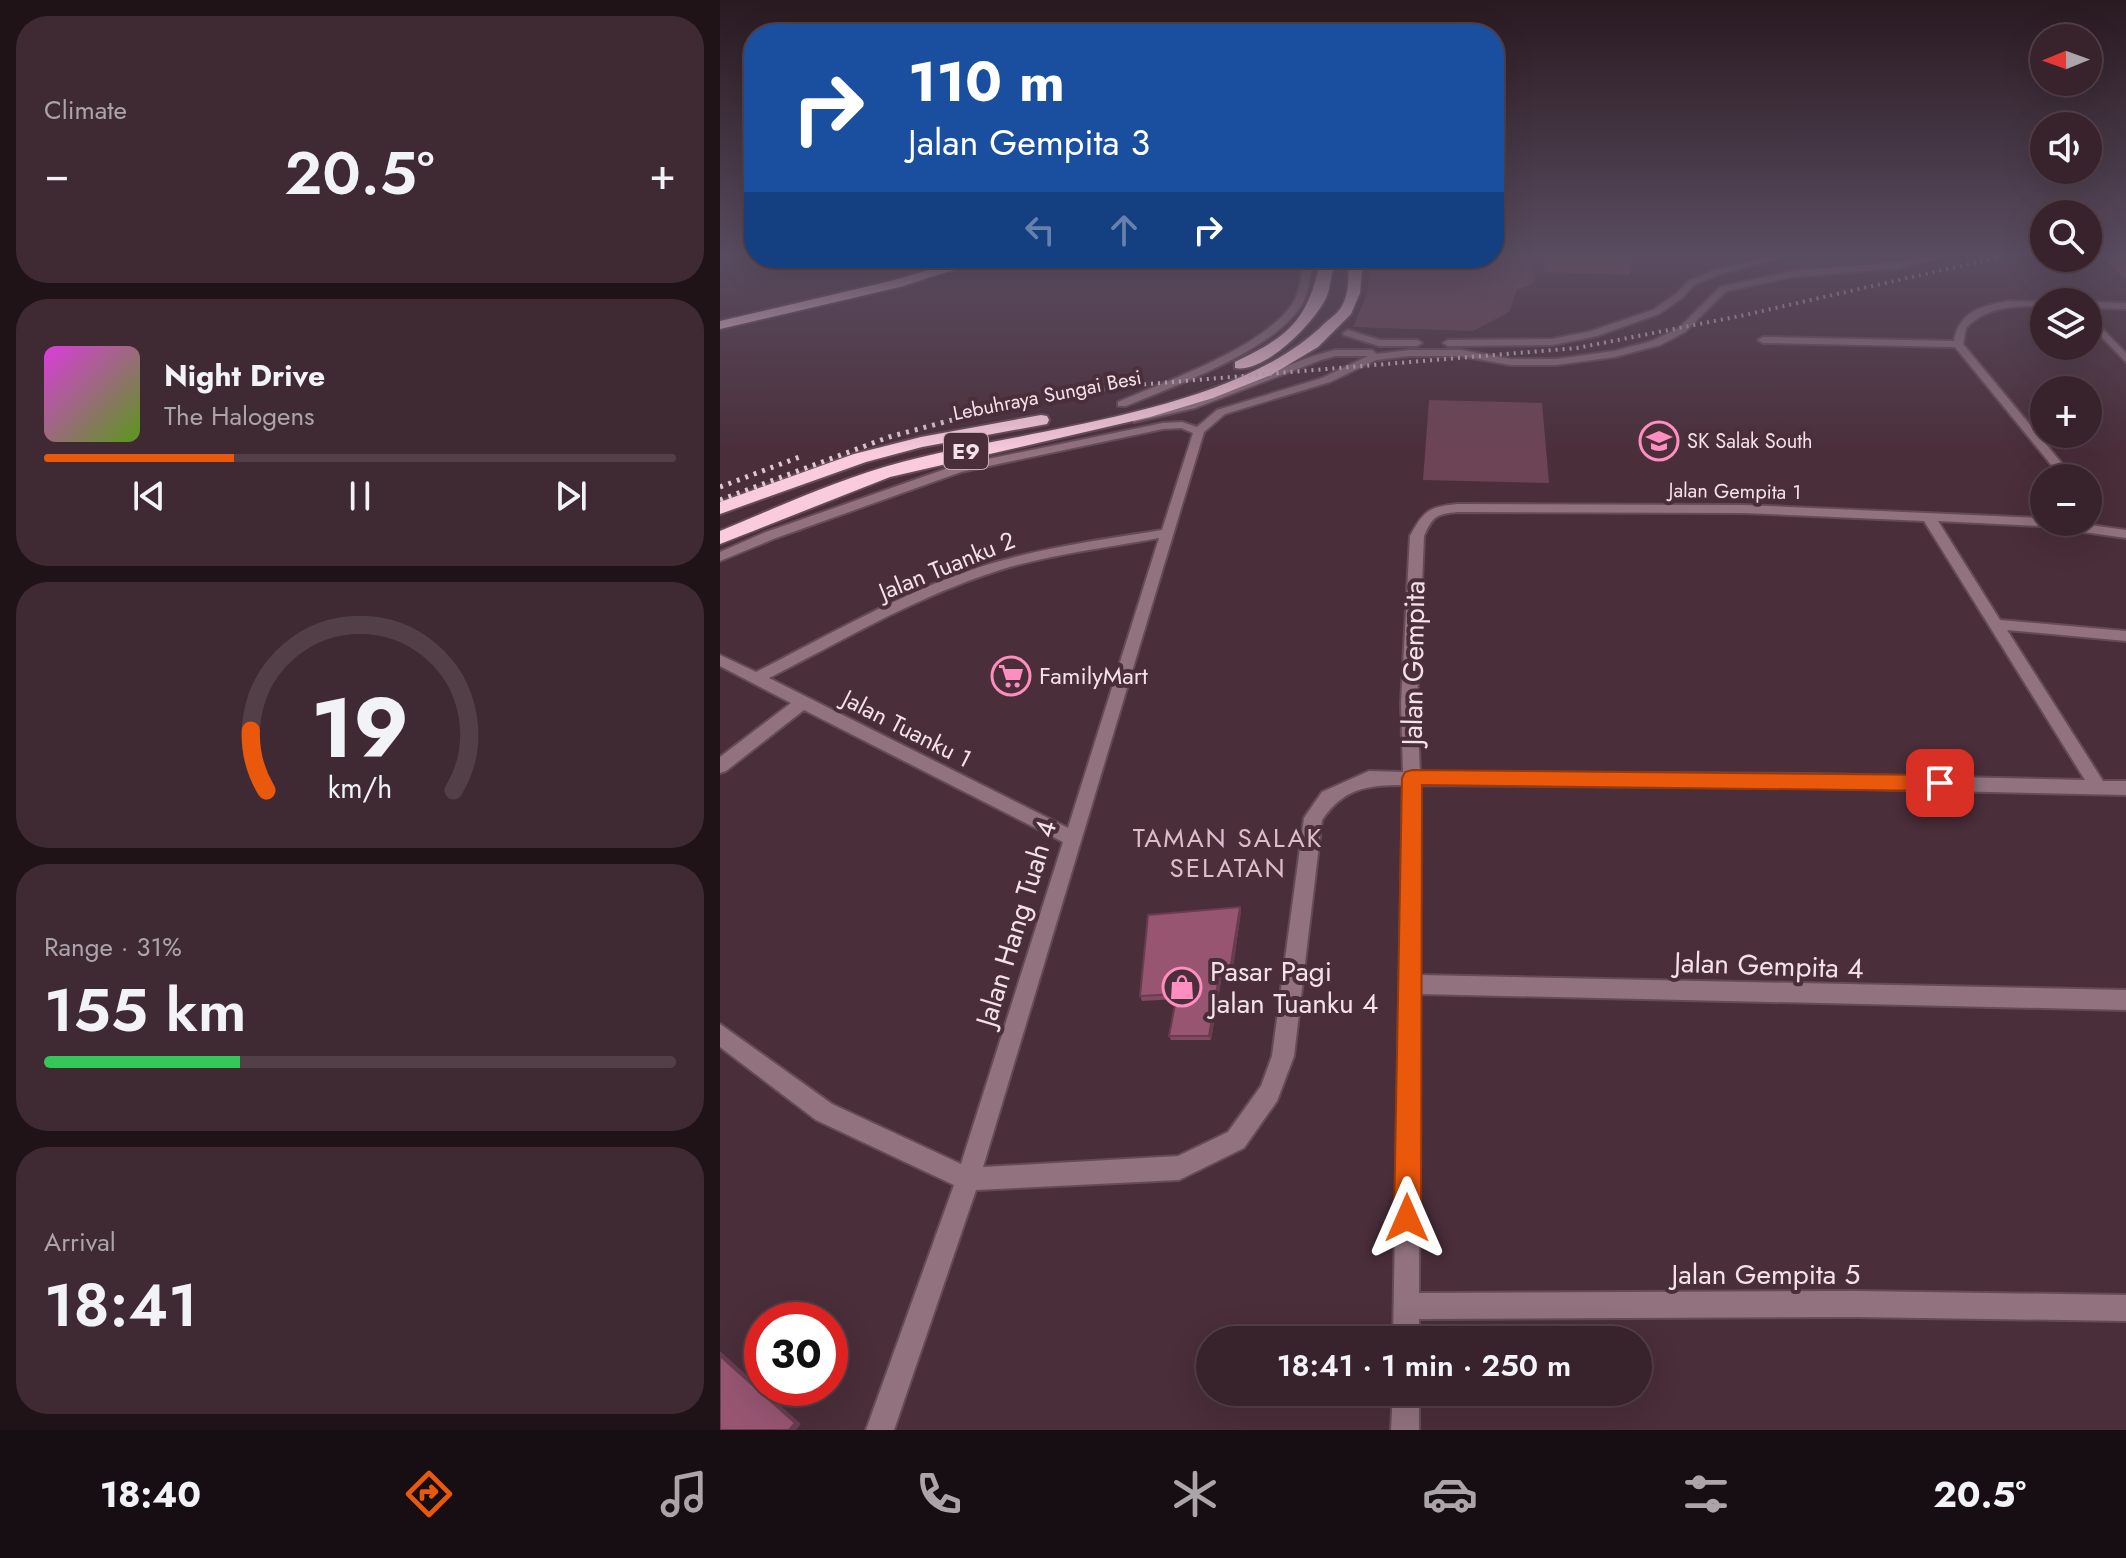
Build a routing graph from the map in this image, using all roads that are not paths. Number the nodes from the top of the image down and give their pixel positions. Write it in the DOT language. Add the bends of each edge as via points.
graph roads {
  1 [pos="1280,322"];
  2 [pos="1302,322"];
  3 [pos="1337,322"];
  4 [pos="1345,322"];
  5 [pos="1628,322"];
  6 [pos="1690,322"];
  7 [pos="1967,322"];
  8 [pos="2102,332"];
  9 [pos="1353,336"];
  10 [pos="1763,340"];
  11 [pos="1958,344"];
  12 [pos="1339,353"];
  13 [pos="1409,353"];
  14 [pos="2126,359"];
  15 [pos="1338,373"];
  16 [pos="1119,412"];
  17 [pos="1157,415"];
  18 [pos="1199,431"];
  19 [pos="973,432"];
  20 [pos="2057,464"];
  21 [pos="720,508"];
  22 [pos="1427,516"];
  23 [pos="1929,518"];
  24 [pos="720,519"];
  25 [pos="1168,533"];
  26 [pos="2126,534"];
  27 [pos="720,538"];
  28 [pos="720,557"];
  29 [pos="1995,624"];
  30 [pos="2126,636"];
  31 [pos="720,660"];
  32 [pos="755,679"];
  33 [pos="802,703"];
  34 [pos="720,766"];
  35 [pos="1412,778"];
  36 [pos="2097,785"];
  37 [pos="2126,788"];
  38 [pos="1073,839"];
  39 [pos="1410,984"];
  40 [pos="2126,1000"];
  41 [pos="720,1034"];
  42 [pos="968,1179"];
  43 [pos="1407,1306"];
  44 [pos="2126,1308"];
  45 [pos="1406,1326"];
  46 [pos="1406,1406"];
  47 [pos="880,1430"];
  48 [pos="1405,1430"];
  1 -- 16 [label="street"];
  2 -- 16 [label="highway, Lebuhraya Sungai Besi / E9" via="1265,354"];
  3 -- 16 [label="highway, Lebuhraya Sungai Besi / E9" via="1319,340 1279,365 1196,398"];
  4 -- 9 [label="street"];
  5 -- 9 [label="street" via="1593,334 1520,343 1379,343"];
  6 -- 13 [label="street" via="1656,343 1556,362"];
  7 -- 11 [label="street"];
  8 -- 14 [label="street"];
  9 -- 12 [label="street"];
  10 -- 11 [label="street"];
  11 -- 20 [label="street"];
  12 -- 13 [label="street"];
  12 -- 15 [label="street"];
  12 -- 17 [label="street"];
  13 -- 15 [label="street" via="1374,357"];
  15 -- 18 [label="street" via="1221,412"];
  16 -- 17 [label="street"];
  16 -- 19 [label="highway, Lebuhraya Sungai Besi / E9"];
  16 -- 27 [label="highway, Lebuhraya Sungai Besi / E9" via="903,467"];
  17 -- 18 [label="street" via="1190,418 1200,424"];
  18 -- 25 [label="street, Jalan Hang Tuah 4"];
  18 -- 28 [label="street" via="1163,426 958,469"];
  19 -- 21 [label="highway, Lebuhraya Sungai Besi / E9" via="860,458"];
  19 -- 24 [label="highway"];
  22 -- 23 [label="street, Jalan Gempita 1" via="1458,508 1744,509"];
  22 -- 35 [label="street, Jalan Gempita" via="1417,536 1409,703"];
  23 -- 26 [label="street, Jalan Gempita 1" via="2041,522"];
  23 -- 29 [label="street"];
  25 -- 32 [label="street, Jalan Tuanku 2" via="1034,556 980,571"];
  25 -- 38 [label="street, Jalan Hang Tuah 4"];
  29 -- 30 [label="street"];
  29 -- 36 [label="street"];
  31 -- 32 [label="street, Jalan Tuanku 1"];
  32 -- 33 [label="street, Jalan Tuanku 1"];
  33 -- 34 [label="street"];
  33 -- 38 [label="street, Jalan Tuanku 1"];
  35 -- 36 [label="street"];
  35 -- 39 [label="street, Jalan Gempita"];
  35 -- 42 [label="street" via="1369,778 1328,797 1313,818 1283,1056 1269,1093 1236,1140 1179,1168"];
  36 -- 37 [label="street"];
  38 -- 42 [label="street, Jalan Hang Tuah 4"];
  39 -- 40 [label="street, Jalan Gempita 4"];
  39 -- 43 [label="street, Jalan Gempita"];
  41 -- 42 [label="street" via="824,1112"];
  42 -- 47 [label="street, Jalan Hang Tuah 4"];
  43 -- 44 [label="street, Jalan Gempita 5"];
  43 -- 45 [label="street, Jalan Gempita"];
  46 -- 48 [label="street"];
}
